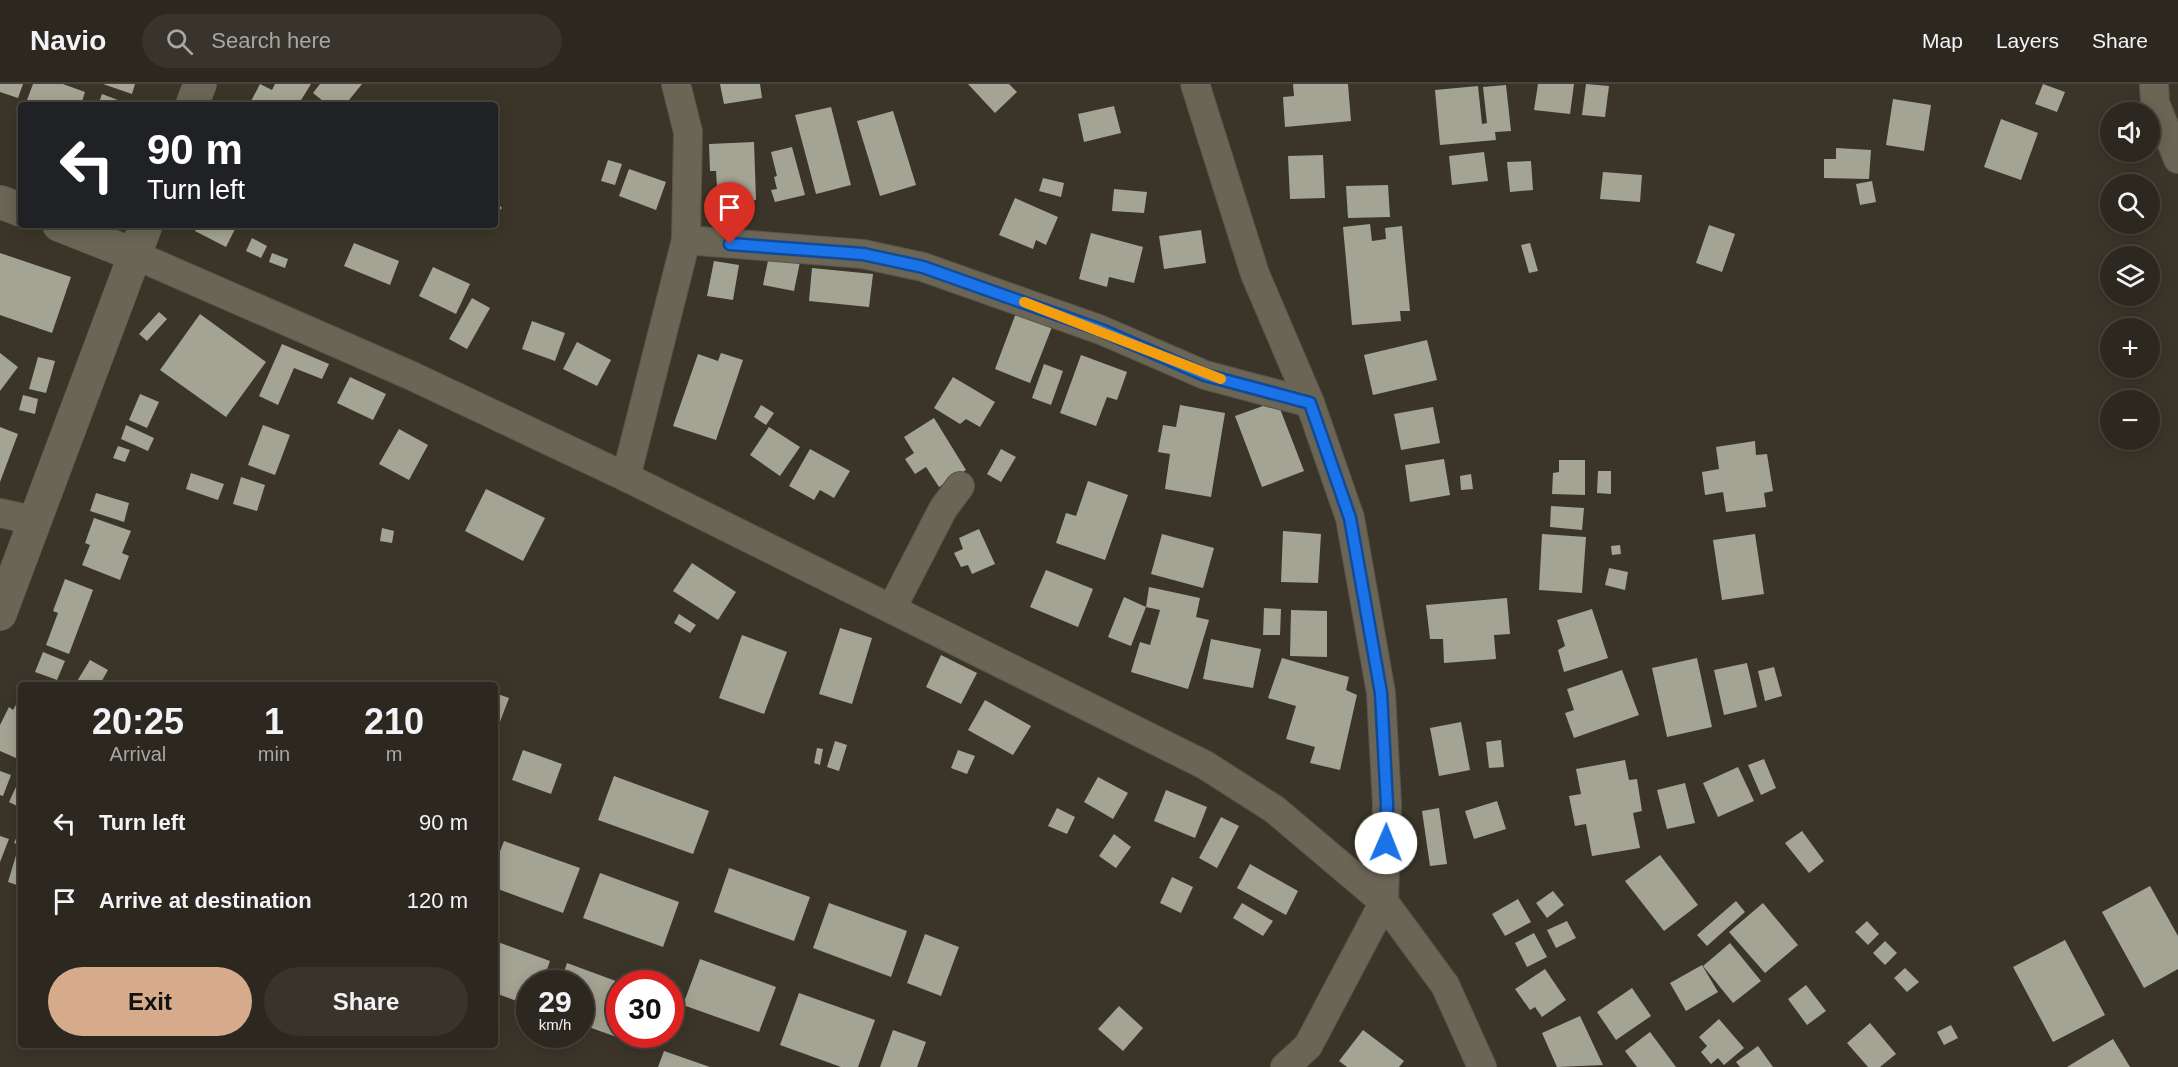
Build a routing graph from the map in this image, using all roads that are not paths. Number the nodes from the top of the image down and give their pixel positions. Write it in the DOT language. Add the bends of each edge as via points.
graph roads {
  1 [pos="200,84"];
  2 [pos="676,84"];
  3 [pos="1195,84"];
  4 [pos="2154,84"];
  5 [pos="193,102"];
  6 [pos="2178,159"];
  7 [pos="0,202"];
  8 [pos="18,209"];
  9 [pos="67,228"];
  10 [pos="145,228"];
  11 [pos="686,240"];
  12 [pos="135,255"];
  13 [pos="1310,403"];
  14 [pos="626,477"];
  15 [pos="960,486"];
  16 [pos="0,513"];
  17 [pos="36,521"];
  18 [pos="892,608"];
  19 [pos="0,614"];
  20 [pos="1384,902"];
  21 [pos="1286,1067"];
  22 [pos="1482,1067"];
  1 -- 5 [label="street"];
  2 -- 11 [label="street" via="688,132"];
  3 -- 13 [label="street" via="1255,274"];
  4 -- 6 [label="street" via="2155,103"];
  7 -- 8 [label="street"];
  9 -- 12 [label="street"];
  10 -- 12 [label="street"];
  11 -- 13 [label="street" via="863,254 923,267 1101,330 1205,375"];
  11 -- 14 [label="street"];
  12 -- 14 [label="street" via="412,376"];
  12 -- 17 [label="street"];
  13 -- 20 [label="street" via="1350,518 1381,693 1387,804"];
  14 -- 18 [label="street"];
  15 -- 18 [label="street" via="928,535"];
  16 -- 17 [label="street"];
  17 -- 19 [label="street"];
  18 -- 20 [label="street" via="1205,765 1274,809"];
  20 -- 21 [label="street" via="1308,1046"];
  20 -- 22 [label="street" via="1445,985"];
}
